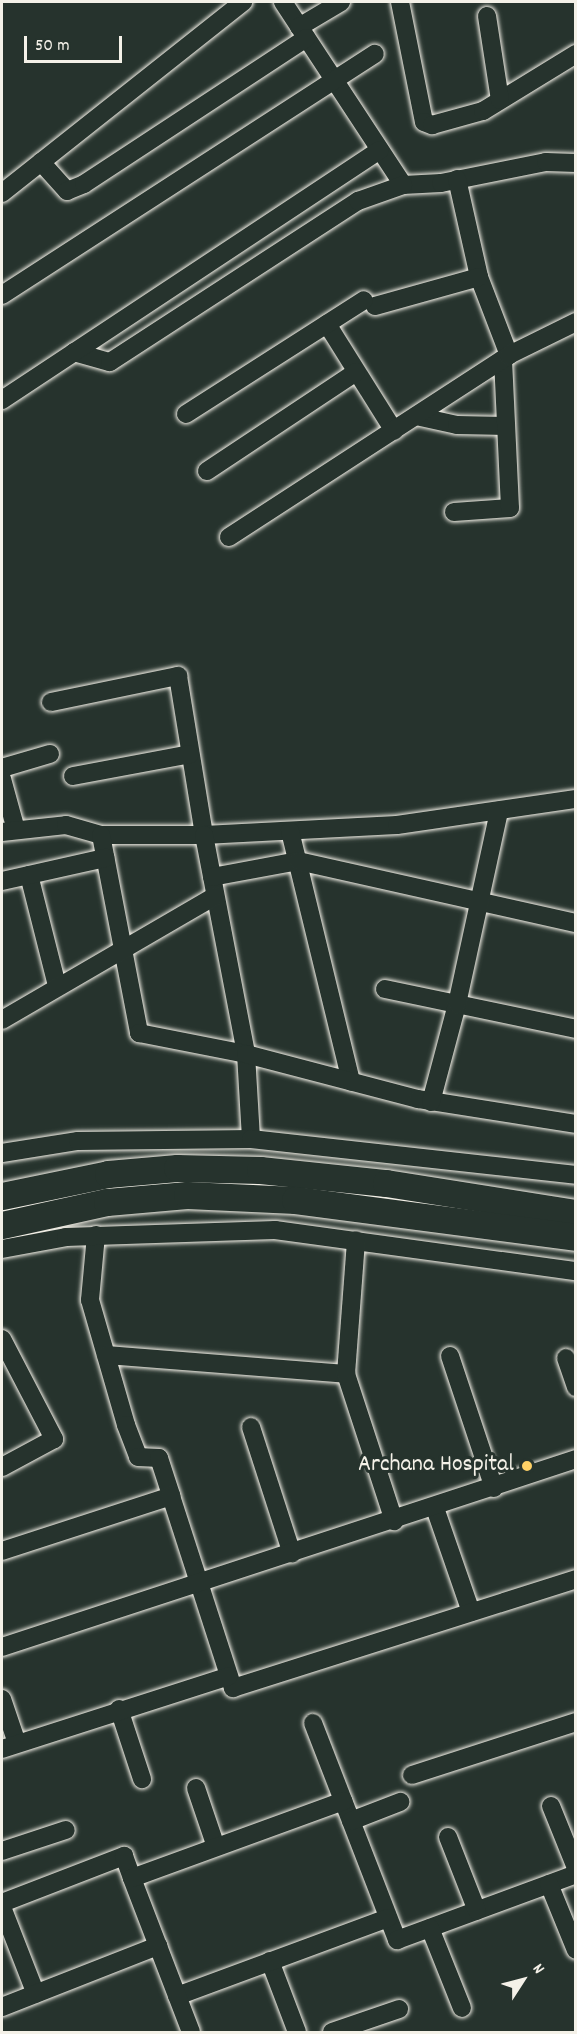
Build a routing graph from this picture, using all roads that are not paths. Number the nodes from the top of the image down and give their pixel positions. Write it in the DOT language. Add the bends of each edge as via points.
graph roads {
  1 [pos="243,2"];
  2 [pos="284,2"];
  3 [pos="341,2"];
  4 [pos="400,2"];
  5 [pos="487,16"];
  6 [pos="303,33"];
  7 [pos="375,54"];
  8 [pos="576,54"];
  9 [pos="335,82"];
  10 [pos="500,100"];
  11 [pos="380,150"];
  12 [pos="41,162"];
  13 [pos="576,163"];
  14 [pos="457,179"];
  15 [pos="403,185"];
  16 [pos="2,193"];
  17 [pos="479,277"];
  18 [pos="179,283"];
  19 [pos="2,296"];
  20 [pos="184,314"];
  21 [pos="576,322"];
  22 [pos="327,324"];
  23 [pos="74,352"];
  24 [pos="506,357"];
  25 [pos="356,372"];
  26 [pos="2,400"];
  27 [pos="186,414"];
  28 [pos="416,416"];
  29 [pos="506,426"];
  30 [pos="394,431"];
  31 [pos="207,471"];
  32 [pos="454,512"];
  33 [pos="229,537"];
  34 [pos="51,702"];
  35 [pos="50,754"];
  36 [pos="190,754"];
  37 [pos="2,768"];
  38 [pos="74,776"];
  39 [pos="2,778"];
  40 [pos="576,799"];
  41 [pos="499,811"];
  42 [pos="9,831"];
  43 [pos="290,831"];
  44 [pos="101,835"];
  45 [pos="204,835"];
  46 [pos="105,858"];
  47 [pos="298,861"];
  48 [pos="29,875"];
  49 [pos="212,877"];
  50 [pos="2,881"];
  51 [pos="216,896"];
  52 [pos="480,900"];
  53 [pos="576,922"];
  54 [pos="122,946"];
  55 [pos="57,986"];
  56 [pos="385,989"];
  57 [pos="458,1005"];
  58 [pos="2,1020"];
  59 [pos="576,1029"];
  60 [pos="246,1054"];
  61 [pos="351,1082"];
  62 [pos="431,1102"];
  63 [pos="576,1124"];
  64 [pos="251,1139"];
  65 [pos="2,1153"];
  66 [pos="576,1175"];
  67 [pos="2,1196"];
  68 [pos="576,1213"];
  69 [pos="2,1225"];
  70 [pos="96,1235"];
  71 [pos="576,1237"];
  72 [pos="356,1240"];
  73 [pos="2,1249"];
  74 [pos="576,1271"];
  75 [pos="2,1339"];
  76 [pos="106,1355"];
  77 [pos="450,1356"];
  78 [pos="566,1358"];
  79 [pos="346,1374"];
  80 [pos="576,1387"];
  81 [pos="250,1426"];
  82 [pos="576,1460"];
  83 [pos="2,1467"];
  84 [pos="494,1488"];
  85 [pos="171,1496"];
  86 [pos="435,1508"];
  87 [pos="394,1521"];
  88 [pos="2,1551"];
  89 [pos="292,1554"];
  90 [pos="576,1579"];
  91 [pos="200,1583"];
  92 [pos="471,1612"];
  93 [pos="2,1647"];
  94 [pos="229,1676"];
  95 [pos="2,1699"];
  96 [pos="119,1709"];
  97 [pos="576,1722"];
  98 [pos="313,1723"];
  99 [pos="9,1746"];
  100 [pos="412,1775"];
  101 [pos="142,1779"];
  102 [pos="196,1788"];
  103 [pos="343,1800"];
  104 [pos="400,1802"];
  105 [pos="551,1806"];
  106 [pos="351,1821"];
  107 [pos="66,1830"];
  108 [pos="448,1837"];
  109 [pos="216,1847"];
  110 [pos="2,1851"];
  111 [pos="576,1868"];
  112 [pos="576,1874"];
  113 [pos="132,1878"];
  114 [pos="549,1884"];
  115 [pos="2,1905"];
  116 [pos="477,1911"];
  117 [pos="388,1918"];
  118 [pos="430,1928"];
  119 [pos="158,1946"];
  120 [pos="576,1950"];
  121 [pos="270,1961"];
  122 [pos="36,1994"];
  123 [pos="177,1996"];
  124 [pos="2,2007"];
  125 [pos="462,2008"];
  126 [pos="399,2009"];
  127 [pos="188,2032"];
  128 [pos="297,2032"];
  129 [pos="332,2032"];
  1 -- 12 [label="street"];
  2 -- 6 [label="street"];
  3 -- 6 [label="street"];
  4 -- 10 [label="street" via="424,122 432,125 483,111"];
  5 -- 10 [label="street"];
  6 -- 9 [label="street"];
  6 -- 12 [label="street" via="84,184 67,191"];
  7 -- 9 [label="street"];
  8 -- 10 [label="street"];
  9 -- 11 [label="street"];
  9 -- 19 [label="street"];
  11 -- 15 [label="street"];
  11 -- 18 [label="street"];
  12 -- 16 [label="street"];
  13 -- 14 [label="street" via="546,162"];
  14 -- 15 [label="street"];
  14 -- 17 [label="street"];
  15 -- 20 [label="street" via="358,201"];
  17 -- 22 [label="street" via="369,303"];
  17 -- 24 [label="street"];
  18 -- 20 [label="street"];
  18 -- 23 [label="street"];
  20 -- 23 [label="street" via="110,362"];
  21 -- 24 [label="street"];
  22 -- 25 [label="street"];
  22 -- 27 [label="street"];
  23 -- 26 [label="street"];
  24 -- 28 [label="street"];
  24 -- 29 [label="street"];
  25 -- 30 [label="street"];
  25 -- 31 [label="street"];
  28 -- 29 [label="street" via="457,425"];
  28 -- 30 [label="street"];
  29 -- 32 [label="street" via="510,508"];
  30 -- 33 [label="street"];
  34 -- 36 [label="street" via="178,676"];
  35 -- 37 [label="street"];
  36 -- 38 [label="street"];
  36 -- 45 [label="street"];
  39 -- 42 [label="street"];
  40 -- 41 [label="street"];
  41 -- 43 [label="street" via="397,825"];
  41 -- 52 [label="street"];
  42 -- 44 [label="street" via="66,825"];
  43 -- 45 [label="street"];
  43 -- 47 [label="street"];
  44 -- 45 [label="street"];
  44 -- 46 [label="street"];
  45 -- 49 [label="street"];
  46 -- 48 [label="street"];
  46 -- 54 [label="street"];
  47 -- 49 [label="street"];
  47 -- 52 [label="street"];
  47 -- 61 [label="street"];
  48 -- 50 [label="street"];
  48 -- 55 [label="street"];
  49 -- 51 [label="street"];
  51 -- 54 [label="street"];
  51 -- 60 [label="street"];
  52 -- 53 [label="street"];
  52 -- 57 [label="street"];
  54 -- 55 [label="street"];
  54 -- 60 [label="street" via="139,1033"];
  55 -- 58 [label="street"];
  56 -- 57 [label="street"];
  57 -- 59 [label="street"];
  57 -- 62 [label="street"];
  60 -- 61 [label="street"];
  60 -- 64 [label="street"];
  61 -- 62 [label="street"];
  62 -- 63 [label="street"];
  64 -- 65 [label="street" via="78,1141"];
  64 -- 66 [label="street"];
  67 -- 68 [label="highway" via="108,1174 177,1168 260,1170 386,1183"];
  69 -- 71 [label="highway" via="108,1202 187,1195 295,1200"];
  70 -- 72 [label="street" via="275,1230"];
  70 -- 73 [label="street"];
  70 -- 76 [label="street" via="90,1300"];
  72 -- 74 [label="street"];
  72 -- 79 [label="street"];
  75 -- 83 [label="street" via="54,1439"];
  76 -- 79 [label="street"];
  76 -- 85 [label="street" via="138,1457 159,1458"];
  77 -- 84 [label="street"];
  78 -- 80 [label="street"];
  79 -- 87 [label="street"];
  81 -- 89 [label="street"];
  82 -- 84 [label="street"];
  84 -- 86 [label="street"];
  85 -- 88 [label="street"];
  85 -- 91 [label="street"];
  86 -- 87 [label="street"];
  86 -- 92 [label="street"];
  87 -- 89 [label="street"];
  89 -- 91 [label="street"];
  90 -- 92 [label="street"];
  91 -- 93 [label="street"];
  91 -- 94 [label="street"];
  92 -- 94 [label="street" via="233,1688"];
  94 -- 96 [label="street"];
  95 -- 99 [label="street"];
  96 -- 99 [label="street"];
  96 -- 101 [label="street"];
  97 -- 100 [label="street"];
  98 -- 103 [label="street"];
  102 -- 109 [label="street"];
  103 -- 106 [label="street"];
  103 -- 109 [label="street"];
  104 -- 106 [label="street"];
  105 -- 111 [label="street"];
  106 -- 117 [label="street"];
  107 -- 110 [label="street"];
  108 -- 116 [label="street"];
  109 -- 113 [label="street"];
  112 -- 114 [label="street"];
  113 -- 115 [label="street" via="124,1856"];
  113 -- 119 [label="street"];
  114 -- 116 [label="street"];
  114 -- 120 [label="street"];
  115 -- 122 [label="street"];
  116 -- 118 [label="street"];
  117 -- 118 [label="street" via="397,1940"];
  117 -- 121 [label="street"];
  118 -- 125 [label="street"];
  119 -- 122 [label="street"];
  119 -- 123 [label="street"];
  121 -- 123 [label="street"];
  121 -- 128 [label="street"];
  122 -- 124 [label="street"];
  123 -- 127 [label="street"];
  126 -- 129 [label="street"];
}
